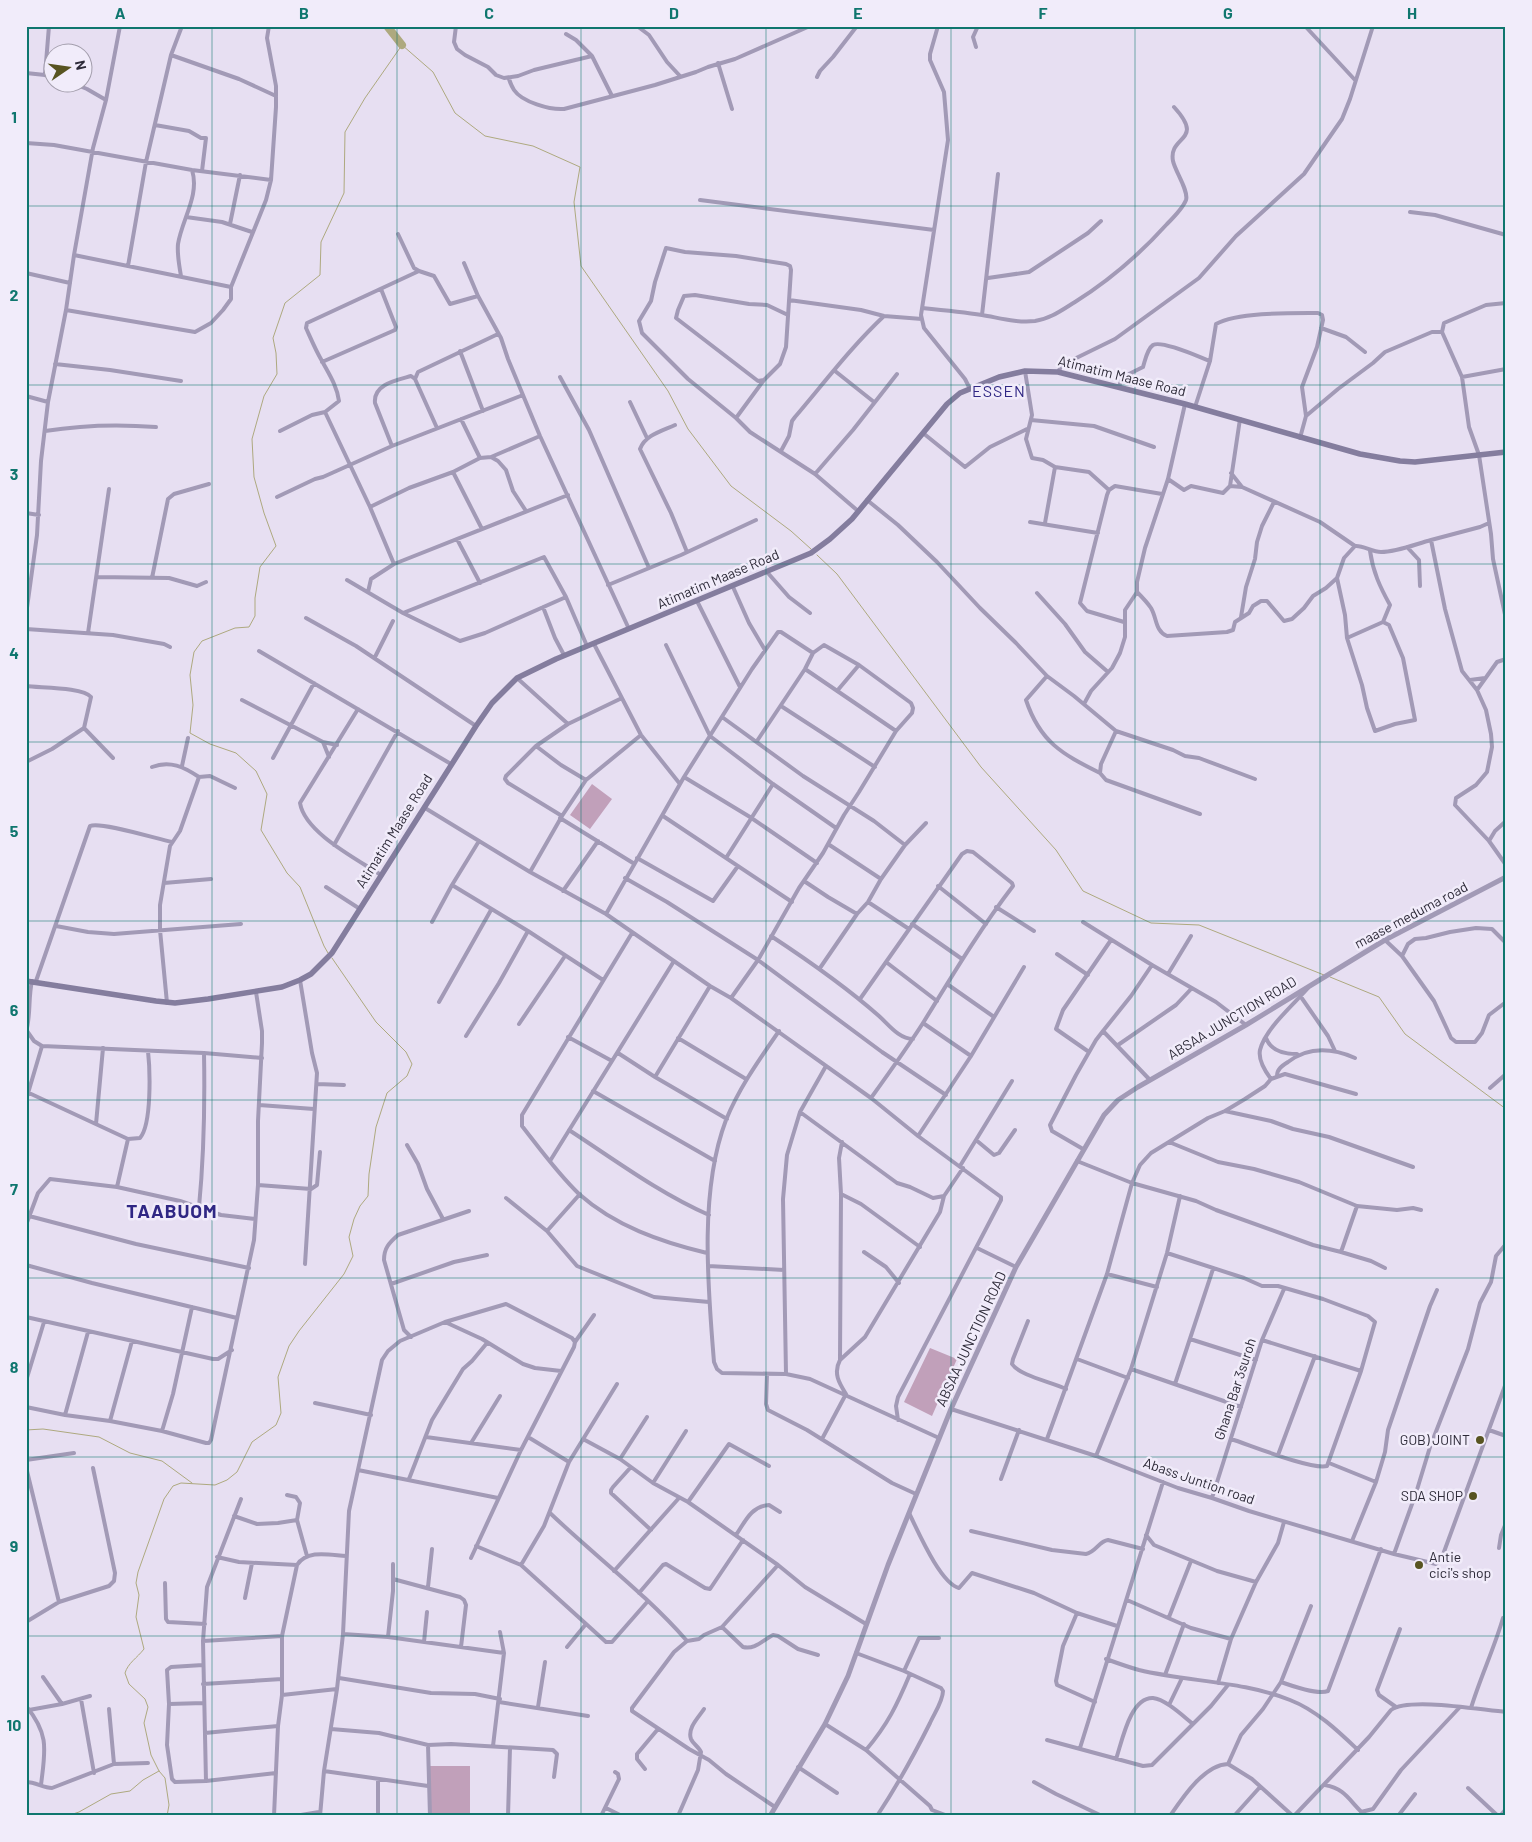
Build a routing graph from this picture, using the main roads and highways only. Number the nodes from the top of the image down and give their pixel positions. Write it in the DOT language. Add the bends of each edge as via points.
graph roads {
  1 [pos="1506,452"];
  2 [pos="31,981"];
  1 -- 2 [label="main road, Atimatim Maase Road" via="1400,461 1360,454 1058,372 1025,371 999,377 960,393 947,404 842,529 811,553 564,655 517,678 492,703 332,953 311,974 256,992 167,1003"];
}
